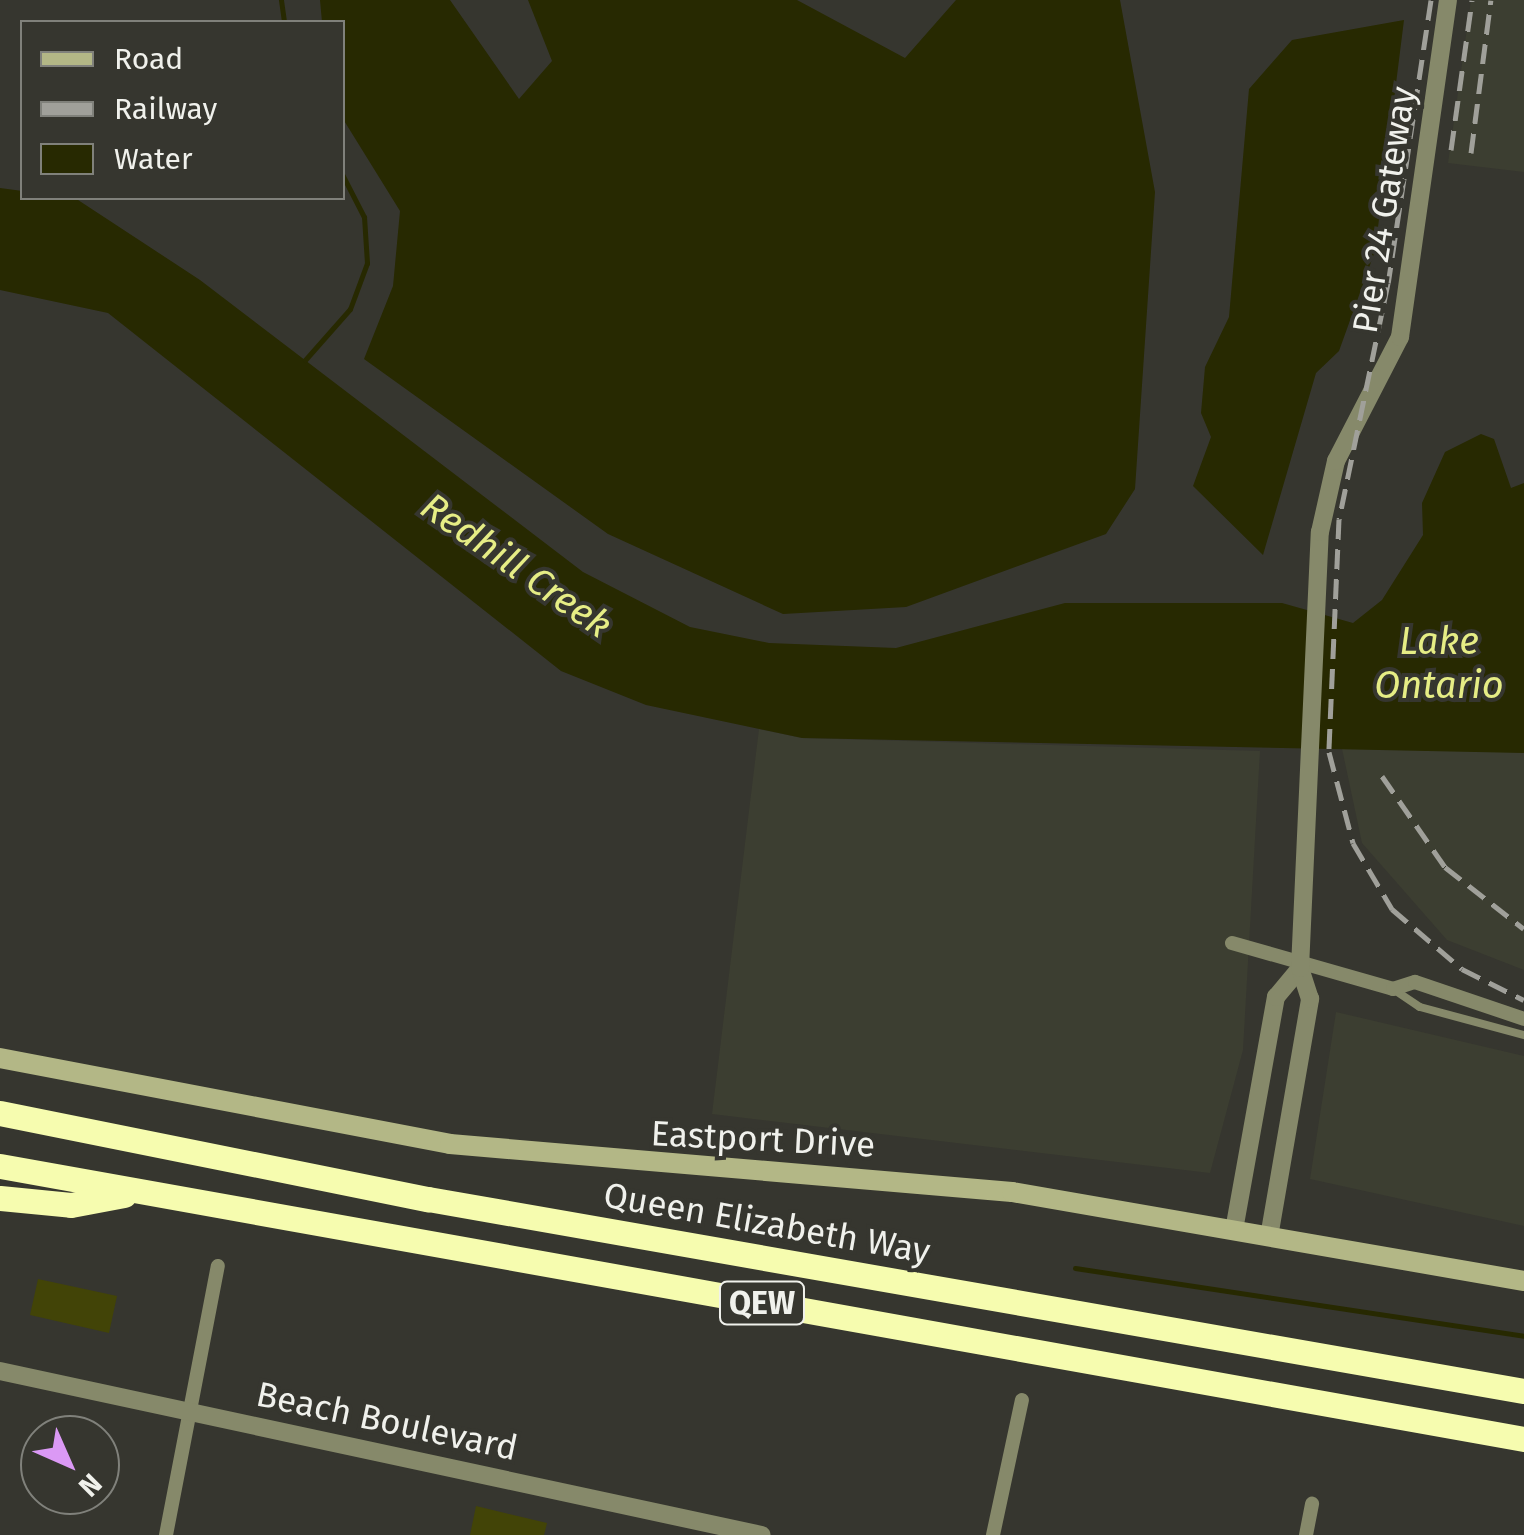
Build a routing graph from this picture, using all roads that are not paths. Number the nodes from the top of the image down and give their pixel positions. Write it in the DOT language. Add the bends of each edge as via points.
graph roads {
  1 [pos="1448,0"];
  2 [pos="1232,944"];
  3 [pos="1300,968"];
  4 [pos="1393,989"];
  5 [pos="1524,1019"];
  6 [pos="1524,1035"];
  7 [pos="0,1058"];
  8 [pos="0,1113"];
  9 [pos="0,1166"];
  10 [pos="140,1192"];
  11 [pos="0,1198"];
  12 [pos="1234,1230"];
  13 [pos="1270,1236"];
  14 [pos="218,1266"];
  15 [pos="1524,1281"];
  16 [pos="0,1371"];
  17 [pos="1524,1391"];
  18 [pos="1022,1400"];
  19 [pos="190,1414"];
  20 [pos="1524,1439"];
  21 [pos="1312,1504"];
  22 [pos="166,1535"];
  23 [pos="762,1535"];
  24 [pos="993,1535"];
  25 [pos="1306,1535"];
  1 -- 3 [label="street, Pier 24 Gateway" via="1408,301 1390,364 1327,482"];
  2 -- 3 [label="street"];
  3 -- 4 [label="street"];
  3 -- 12 [label="street" via="1276,997"];
  3 -- 13 [label="street, Pier 24 Gateway" via="1310,999"];
  4 -- 5 [label="street" via="1415,982"];
  4 -- 6 [label="lane" via="1420,1007"];
  7 -- 12 [label="main road, Eastport Drive" via="515,1153 902,1179"];
  8 -- 17 [label="highway, Queen Elizabeth Way / QEW" via="428,1199"];
  9 -- 10 [label="highway, QEW"];
  10 -- 11 [label="highway" via="70,1205"];
  10 -- 20 [label="highway, QEW"];
  12 -- 13 [label="main road, Eastport Drive"];
  13 -- 15 [label="main road, Eastport Drive"];
  14 -- 19 [label="street"];
  16 -- 19 [label="street, Beach Boulevard"];
  18 -- 24 [label="street"];
  19 -- 22 [label="street"];
  19 -- 23 [label="street, Beach Boulevard"];
  21 -- 25 [label="street"];
}
